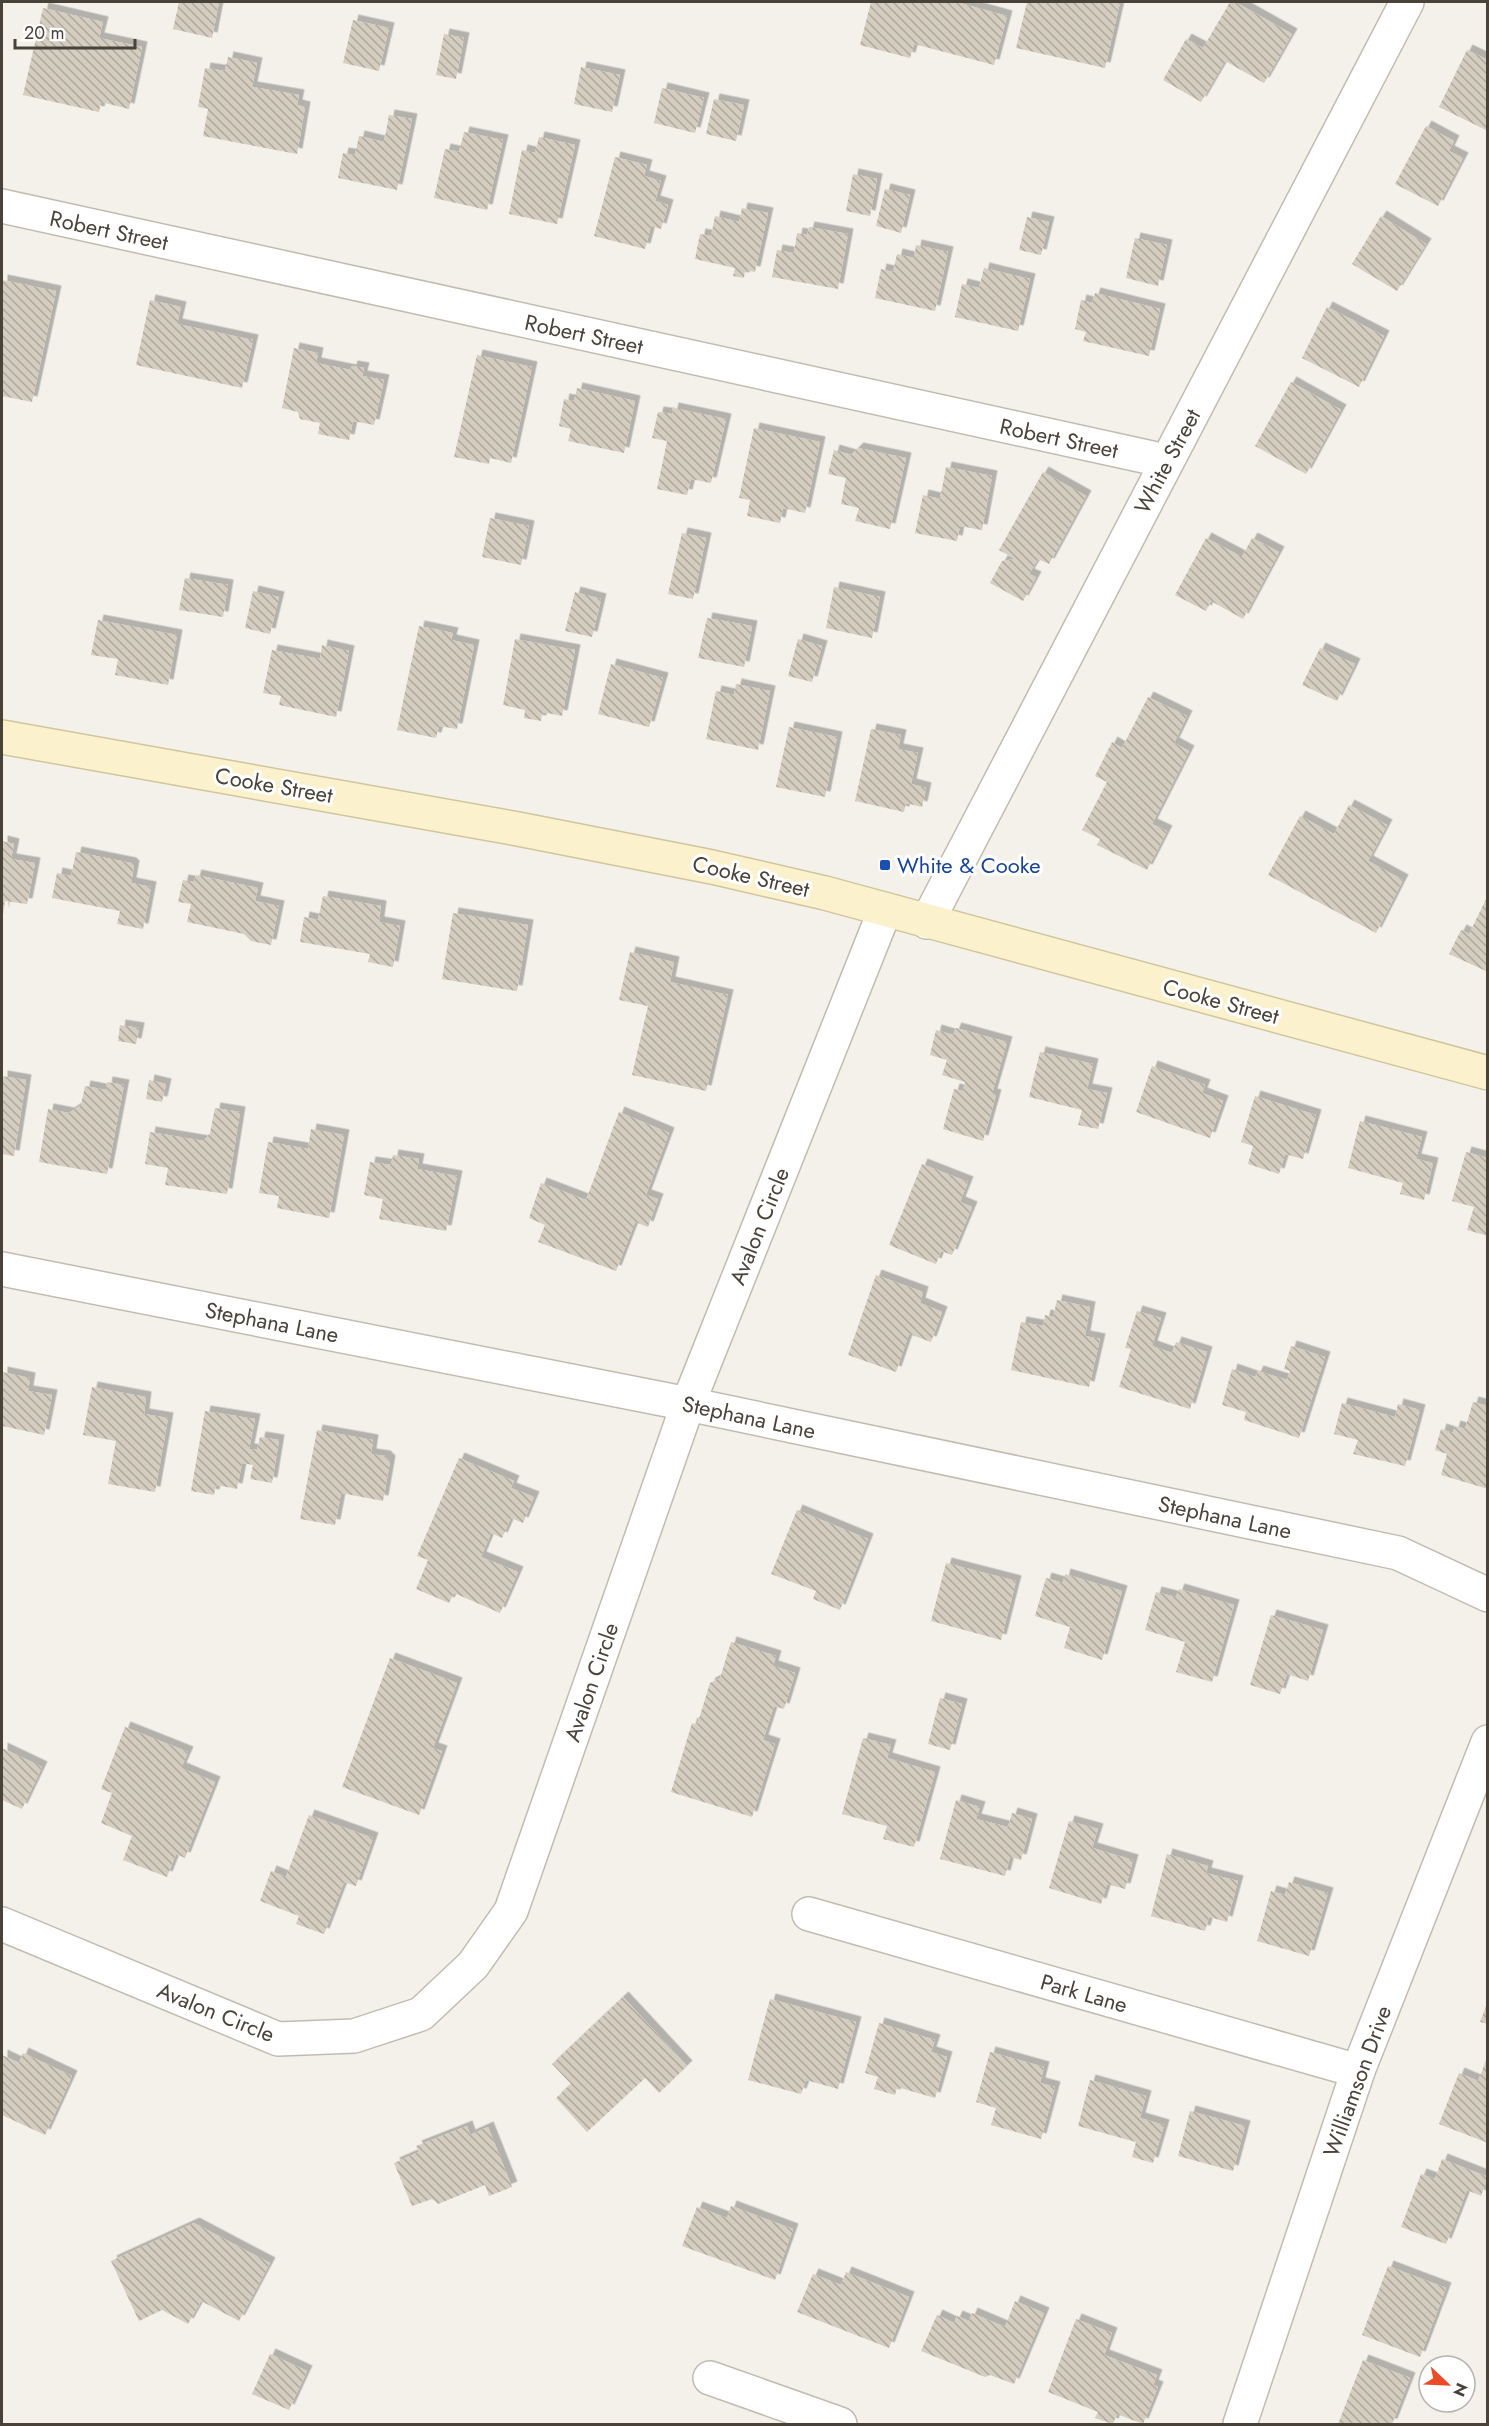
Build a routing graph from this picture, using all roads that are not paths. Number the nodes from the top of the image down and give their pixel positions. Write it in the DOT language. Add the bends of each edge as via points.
graph roads {
  1 [pos="1407,2"];
  2 [pos="2,206"];
  3 [pos="1166,461"];
  4 [pos="2,736"];
  5 [pos="885,910"];
  6 [pos="927,922"];
  7 [pos="1488,1072"];
  8 [pos="2,1269"];
  9 [pos="688,1404"];
  10 [pos="1488,1595"];
  11 [pos="1488,1742"];
  12 [pos="809,1914"];
  13 [pos="2,1924"];
  14 [pos="1358,2071"];
  15 [pos="710,2378"];
  16 [pos="840,2424"];
  17 [pos="1240,2424"];
  1 -- 3 [label="street, White Street"];
  2 -- 3 [label="street, Robert Street"];
  3 -- 6 [label="street, White Street"];
  4 -- 5 [label="main road, Cooke Street" via="622,848"];
  5 -- 6 [label="main road, Cooke Street"];
  5 -- 9 [label="street, Avalon Circle"];
  6 -- 7 [label="main road, Cooke Street"];
  8 -- 9 [label="street, Stephana Lane"];
  9 -- 10 [label="street, Stephana Lane" via="1398,1553"];
  9 -- 13 [label="street, Avalon Circle" via="511,1911 473,1965 422,2014 354,2036 278,2039"];
  11 -- 14 [label="street, Williamson Drive"];
  12 -- 14 [label="street, Park Lane"];
  14 -- 17 [label="street, Williamson Drive"];
  15 -- 16 [label="street"];
}
